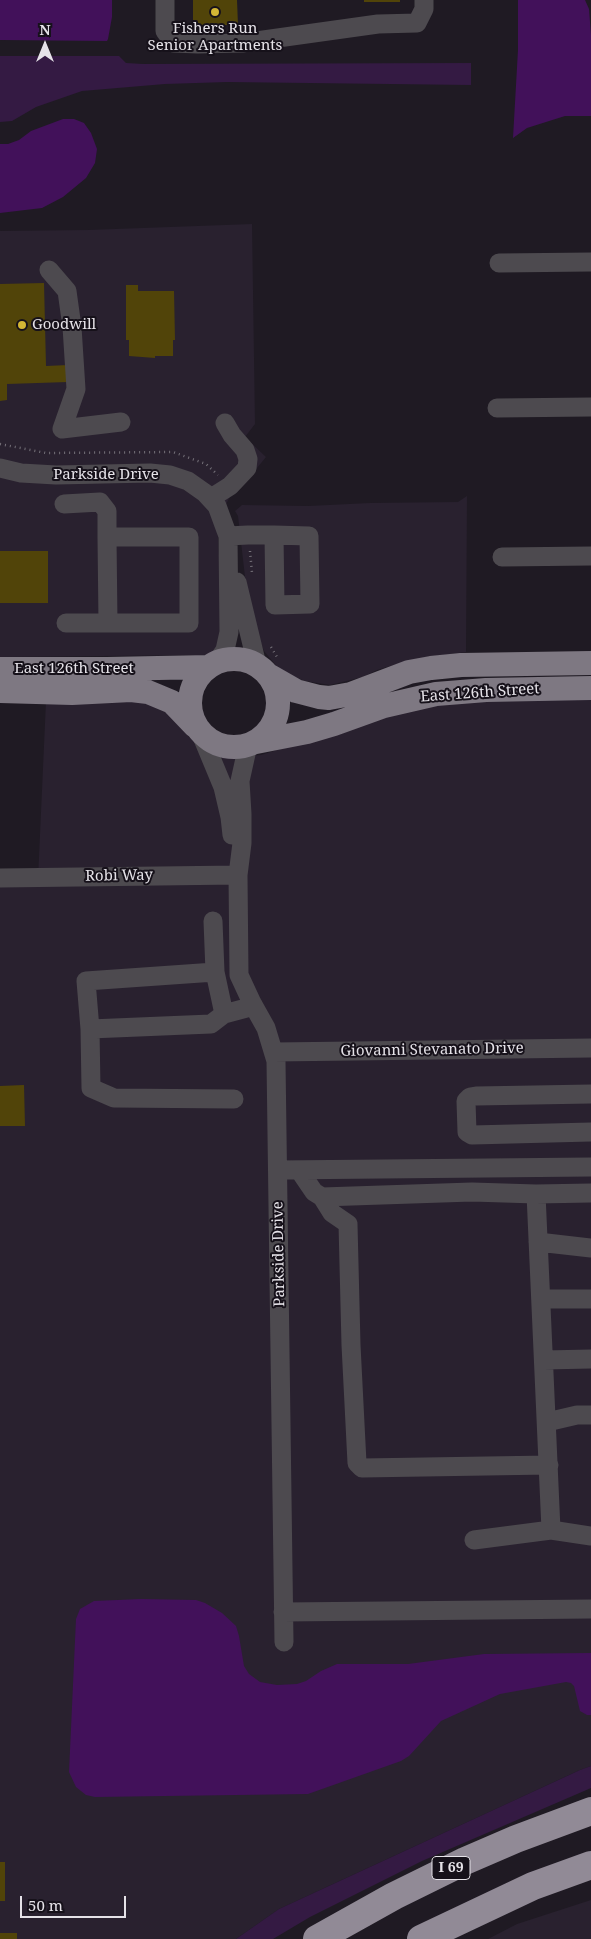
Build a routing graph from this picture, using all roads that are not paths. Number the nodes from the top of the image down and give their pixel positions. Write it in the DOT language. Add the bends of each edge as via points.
graph roads {
  1 [pos="165,0"];
  2 [pos="424,0"];
  3 [pos="591,262"];
  4 [pos="500,263"];
  5 [pos="49,270"];
  6 [pos="591,407"];
  7 [pos="497,408"];
  8 [pos="121,422"];
  9 [pos="225,423"];
  10 [pos="0,468"];
  11 [pos="211,498"];
  12 [pos="64,504"];
  13 [pos="274,535"];
  14 [pos="107,537"];
  15 [pos="228,543"];
  16 [pos="591,556"];
  17 [pos="502,557"];
  18 [pos="66,623"];
  19 [pos="108,623"];
  20 [pos="591,663"];
  21 [pos="213,664"];
  22 [pos="0,669"];
  23 [pos="262,670"];
  24 [pos="591,688"];
  25 [pos="0,691"];
  26 [pos="198,730"];
  27 [pos="252,744"];
  28 [pos="238,875"];
  29 [pos="0,878"];
  30 [pos="213,921"];
  31 [pos="215,972"];
  32 [pos="254,1006"];
  33 [pos="224,1014"];
  34 [pos="90,1029"];
  35 [pos="591,1048"];
  36 [pos="274,1052"];
  37 [pos="591,1094"];
  38 [pos="234,1099"];
  39 [pos="591,1132"];
  40 [pos="591,1167"];
  41 [pos="278,1170"];
  42 [pos="299,1170"];
  43 [pos="591,1193"];
  44 [pos="536,1194"];
  45 [pos="322,1197"];
  46 [pos="538,1242"];
  47 [pos="591,1248"];
  48 [pos="541,1299"];
  49 [pos="591,1299"];
  50 [pos="591,1359"];
  51 [pos="544,1360"];
  52 [pos="591,1415"];
  53 [pos="547,1422"];
  54 [pos="549,1465"];
  55 [pos="551,1530"];
  56 [pos="591,1536"];
  57 [pos="474,1540"];
  58 [pos="591,1609"];
  59 [pos="283,1612"];
  60 [pos="284,1642"];
  61 [pos="591,1811"];
  62 [pos="591,1865"];
  63 [pos="317,1939"];
  64 [pos="421,1939"];
  1 -- 2 [label="street" via="165,31 174,43 198,44 242,43 378,24 417,23 424,9"];
  3 -- 4 [label="street"];
  5 -- 8 [label="street" via="67,291 72,327 76,389 62,429"];
  6 -- 7 [label="street"];
  9 -- 11 [label="street" via="245,450 247,468 230,486"];
  10 -- 11 [label="street, Parkside Drive" via="56,475 150,473 188,481"];
  11 -- 15 [label="street, Parkside Drive" via="224,520"];
  12 -- 14 [label="street" via="100,502 107,511"];
  13 -- 15 [label="street" via="248,535"];
  14 -- 19 [label="street"];
  14 -- 19 [label="street" via="188,537 189,623"];
  15 -- 21 [label="street, Parkside Drive" via="229,632 225,650"];
  15 -- 23 [label="street, Parkside Drive"];
  16 -- 17 [label="street"];
  18 -- 19 [label="street"];
  20 -- 23 [label="main road, East 126th Street" via="431,668 329,698 296,691"];
  21 -- 22 [label="main road, East 126th Street" via="108,669"];
  21 -- 23 [label="main road" via="237,659"];
  21 -- 26 [label="main road" via="201,673 191,689 189,708"];
  23 -- 27 [label="main road" via="277,692 278,711 270,729"];
  24 -- 27 [label="main road, East 126th Street" via="436,694 384,706 307,732"];
  25 -- 26 [label="main road, East 126th Street" via="148,692 172,702"];
  26 -- 27 [label="main road" via="211,742 223,746 236,748"];
  26 -- 28 [label="street, Parkside Drive" via="228,802"];
  27 -- 28 [label="street, Parkside Drive" via="240,781 242,843"];
  28 -- 29 [label="street, Robi Way"];
  28 -- 32 [label="street, Parkside Drive" via="239,975"];
  30 -- 31 [label="street"];
  31 -- 33 [label="street"];
  31 -- 34 [label="street" via="86,981"];
  32 -- 33 [label="street"];
  32 -- 36 [label="street, Parkside Drive"];
  33 -- 34 [label="street" via="211,1024"];
  34 -- 38 [label="street" via="91,1088 114,1098"];
  35 -- 36 [label="street, Giovanni Stevanato Drive"];
  36 -- 41 [label="street, Parkside Drive"];
  37 -- 39 [label="street" via="476,1096 466,1101 467,1132 472,1135"];
  40 -- 42 [label="street"];
  41 -- 42 [label="street"];
  41 -- 59 [label="street, Parkside Drive"];
  42 -- 45 [label="street" via="314,1192"];
  43 -- 44 [label="street"];
  44 -- 45 [label="street" via="472,1192"];
  44 -- 46 [label="street"];
  45 -- 54 [label="street" via="332,1213 348,1224 357,1463 362,1468"];
  46 -- 47 [label="street"];
  46 -- 48 [label="street"];
  48 -- 49 [label="street"];
  48 -- 51 [label="street"];
  50 -- 51 [label="street"];
  51 -- 53 [label="street"];
  52 -- 53 [label="street"];
  53 -- 54 [label="street"];
  54 -- 55 [label="street"];
  55 -- 56 [label="street"];
  55 -- 57 [label="street"];
  58 -- 59 [label="street"];
  59 -- 60 [label="street, Parkside Drive"];
  61 -- 63 [label="highway, I 69" via="465,1861"];
  62 -- 64 [label="highway" via="533,1886"];
}
